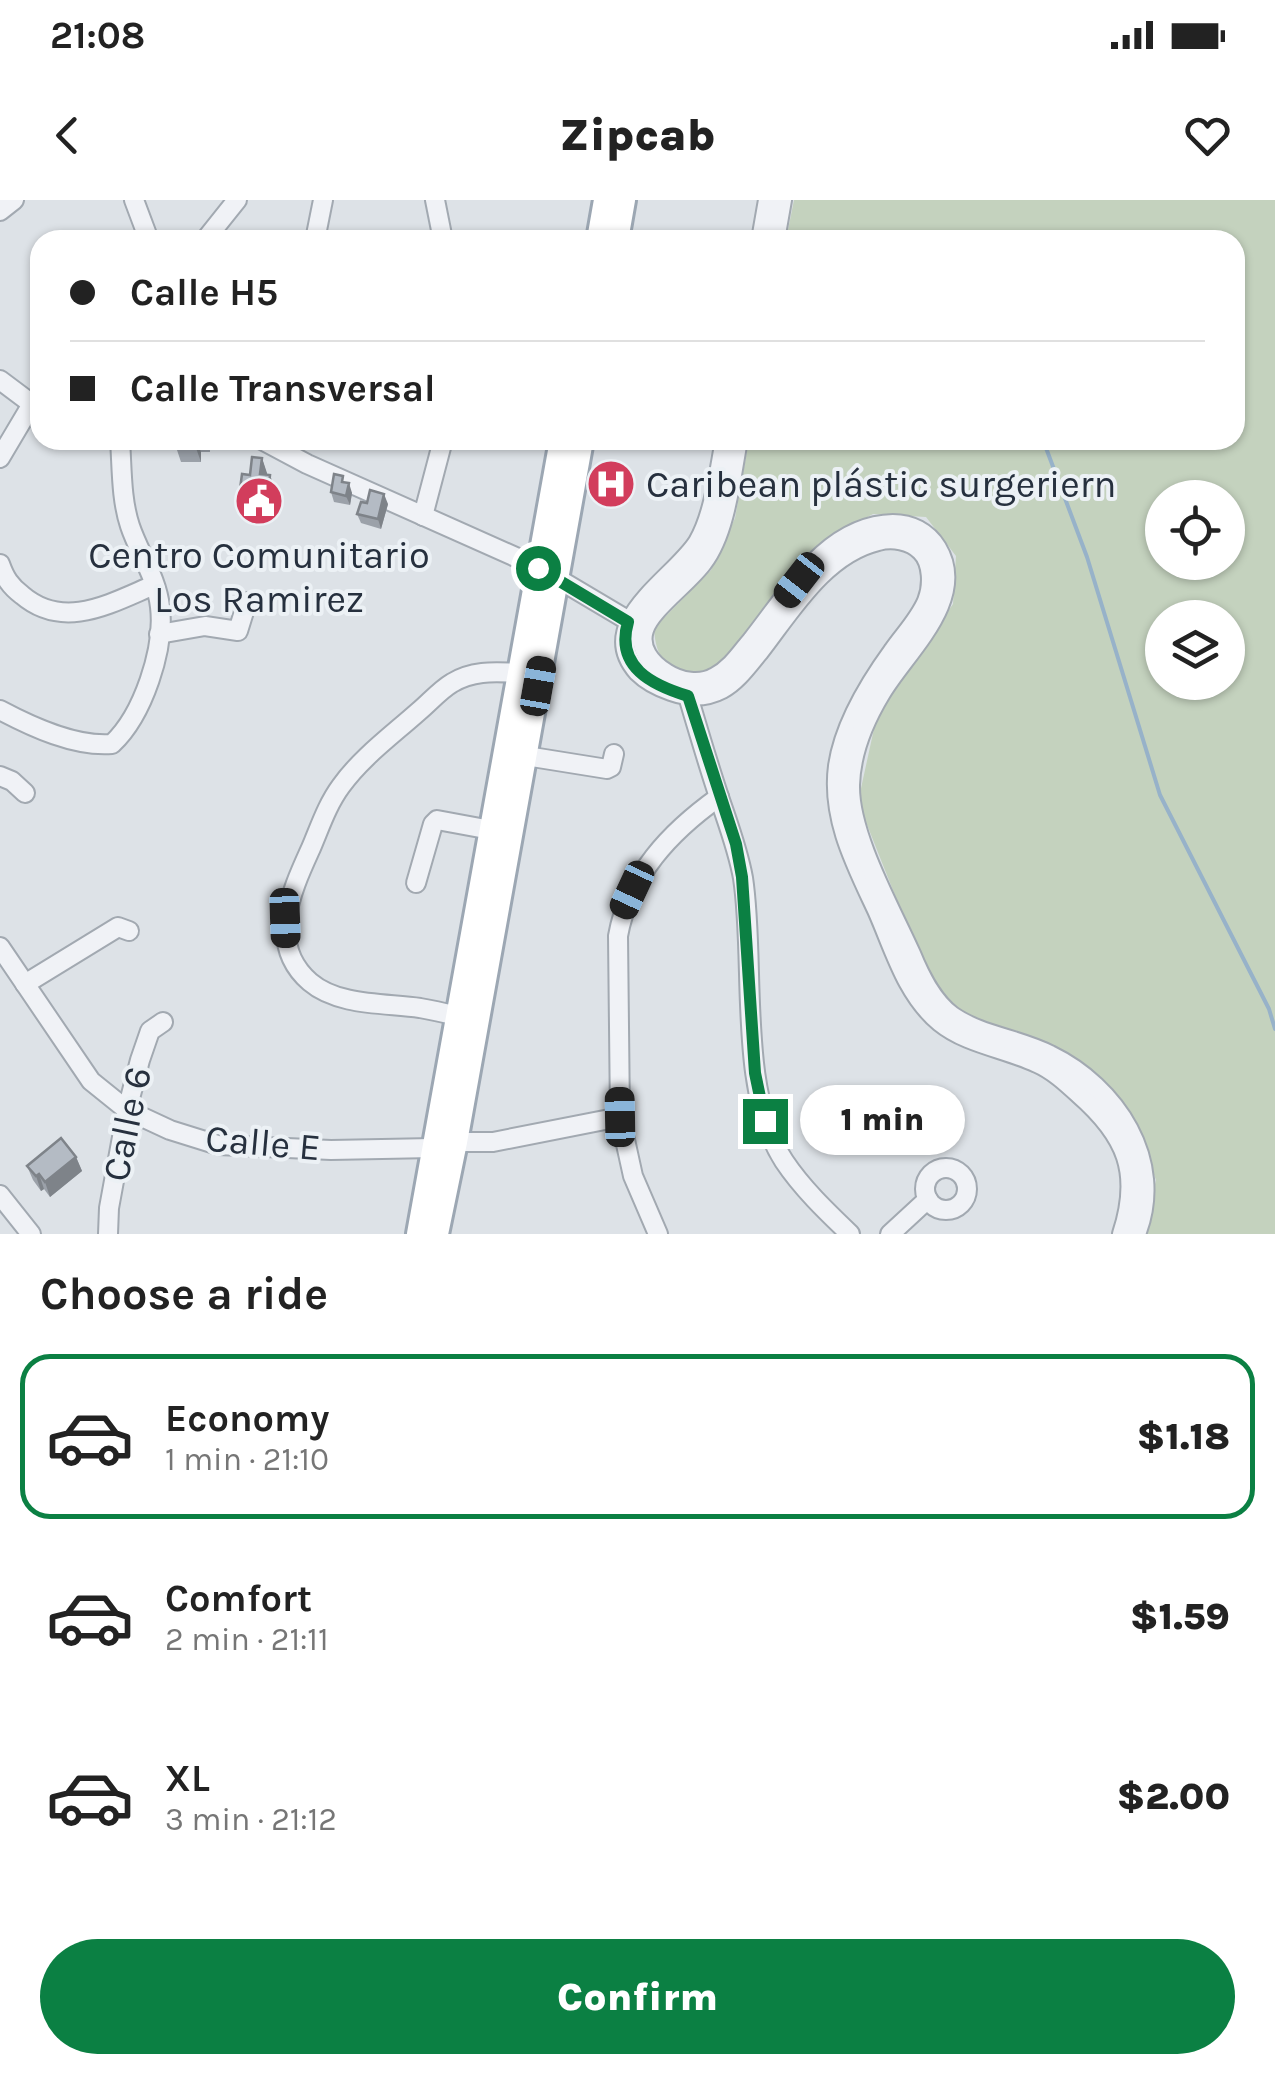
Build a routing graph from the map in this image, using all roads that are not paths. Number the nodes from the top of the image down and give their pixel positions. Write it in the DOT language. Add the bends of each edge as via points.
graph roads {
  1 [pos="14,200"];
  2 [pos="134,200"];
  3 [pos="237,200"];
  4 [pos="323,200"];
  5 [pos="435,200"];
  6 [pos="605,200"];
  7 [pos="624,200"];
  8 [pos="768,200"];
  9 [pos="782,200"];
  10 [pos="0,212"];
  11 [pos="145,230"];
  12 [pos="213,230"];
  13 [pos="317,230"];
  14 [pos="441,230"];
  15 [pos="600,230"];
  16 [pos="619,230"];
  17 [pos="762,230"];
  18 [pos="777,230"];
  19 [pos="0,380"];
  20 [pos="30,401"];
  21 [pos="30,414"];
  22 [pos="121,450"];
  23 [pos="296,450"];
  24 [pos="440,450"];
  25 [pos="561,450"];
  26 [pos="579,450"];
  27 [pos="722,450"];
  28 [pos="736,450"];
  29 [pos="0,458"];
  30 [pos="423,516"];
  31 [pos="0,564"];
  32 [pos="548,574"];
  33 [pos="154,585"];
  34 [pos="247,602"];
  35 [pos="636,626"];
  36 [pos="159,634"];
  37 [pos="519,673"];
  38 [pos="720,683"];
  39 [pos="688,696"];
  40 [pos="0,710"];
  41 [pos="614,754"];
  42 [pos="526,756"];
  43 [pos="0,776"];
  44 [pos="25,793"];
  45 [pos="719,797"];
  46 [pos="490,830"];
  47 [pos="416,883"];
  48 [pos="129,931"];
  49 [pos="0,947"];
  50 [pos="25,984"];
  51 [pos="920,988"];
  52 [pos="457,1016"];
  53 [pos="163,1022"];
  54 [pos="127,1110"];
  55 [pos="620,1117"];
  56 [pos="456,1142"];
  57 [pos="433,1148"];
  58 [pos="0,1196"];
  59 [pos="928,1200"];
  60 [pos="655,1233"];
  61 [pos="31,1234"];
  62 [pos="108,1234"];
  63 [pos="418,1234"];
  64 [pos="438,1234"];
  65 [pos="850,1234"];
  66 [pos="890,1234"];
  67 [pos="1122,1234"];
  68 [pos="1136,1234"];
  1 -- 10 [label="street"];
  2 -- 11 [label="street"];
  3 -- 12 [label="street"];
  4 -- 13 [label="street"];
  5 -- 14 [label="street"];
  6 -- 15 [label="main road"];
  7 -- 16 [label="main road"];
  8 -- 17 [label="street"];
  9 -- 18 [label="street"];
  19 -- 20 [label="street"];
  21 -- 29 [label="street"];
  22 -- 33 [label="street" via="130,525"];
  23 -- 30 [label="street"];
  24 -- 30 [label="street"];
  25 -- 32 [label="main road"];
  26 -- 32 [label="main road"];
  27 -- 35 [label="street" via="696,545 645,599"];
  28 -- 35 [label="street" via="712,548 689,579"];
  30 -- 32 [label="street"];
  31 -- 33 [label="street" via="11,587 30,602 65,614"];
  32 -- 35 [label="street"];
  32 -- 37 [label="main road"];
  32 -- 42 [label="main road"];
  33 -- 36 [label="street"];
  34 -- 36 [label="street" via="238,632 205,626"];
  35 -- 38 [label="street" via="648,657 671,677"];
  35 -- 39 [label="street" via="626,643 634,666 652,683"];
  36 -- 40 [label="street" via="139,706 112,744 62,736"];
  37 -- 46 [label="main road"];
  37 -- 52 [label="street" via="479,672 450,684 356,768 326,810 285,918 290,955 311,983 361,1001"];
  38 -- 39 [label="street"];
  38 -- 51 [label="street" via="815,561 838,544 867,528 898,524 926,534 936,547 945,579 939,610 874,705 855,752 850,790 859,837"];
  39 -- 45 [label="street"];
  41 -- 42 [label="street" via="607,770"];
  42 -- 56 [label="main road"];
  43 -- 44 [label="street"];
  45 -- 55 [label="street" via="665,843 622,910"];
  45 -- 65 [label="street" via="742,877 755,1073 765,1121 782,1158"];
  46 -- 47 [label="street" via="437,820"];
  46 -- 52 [label="main road"];
  48 -- 50 [label="street" via="118,926"];
  49 -- 50 [label="street, Calle E"];
  50 -- 54 [label="street, Calle E" via="90,1080"];
  51 -- 67 [label="street" via="929,1012 948,1028 1052,1071 1106,1120 1132,1180"];
  51 -- 68 [label="street" via="981,1030 1052,1056 1119,1113 1141,1154 1144,1175"];
  52 -- 57 [label="main road"];
  53 -- 54 [label="street, Calle 6" via="150,1030"];
  54 -- 57 [label="street, Calle E" via="218,1145"];
  54 -- 62 [label="street, Calle 6"];
  55 -- 56 [label="street" via="493,1142"];
  55 -- 60 [label="street"];
  56 -- 64 [label="main road"];
  57 -- 63 [label="main road"];
  58 -- 61 [label="street"];
  59 -- 66 [label="street"];
}
